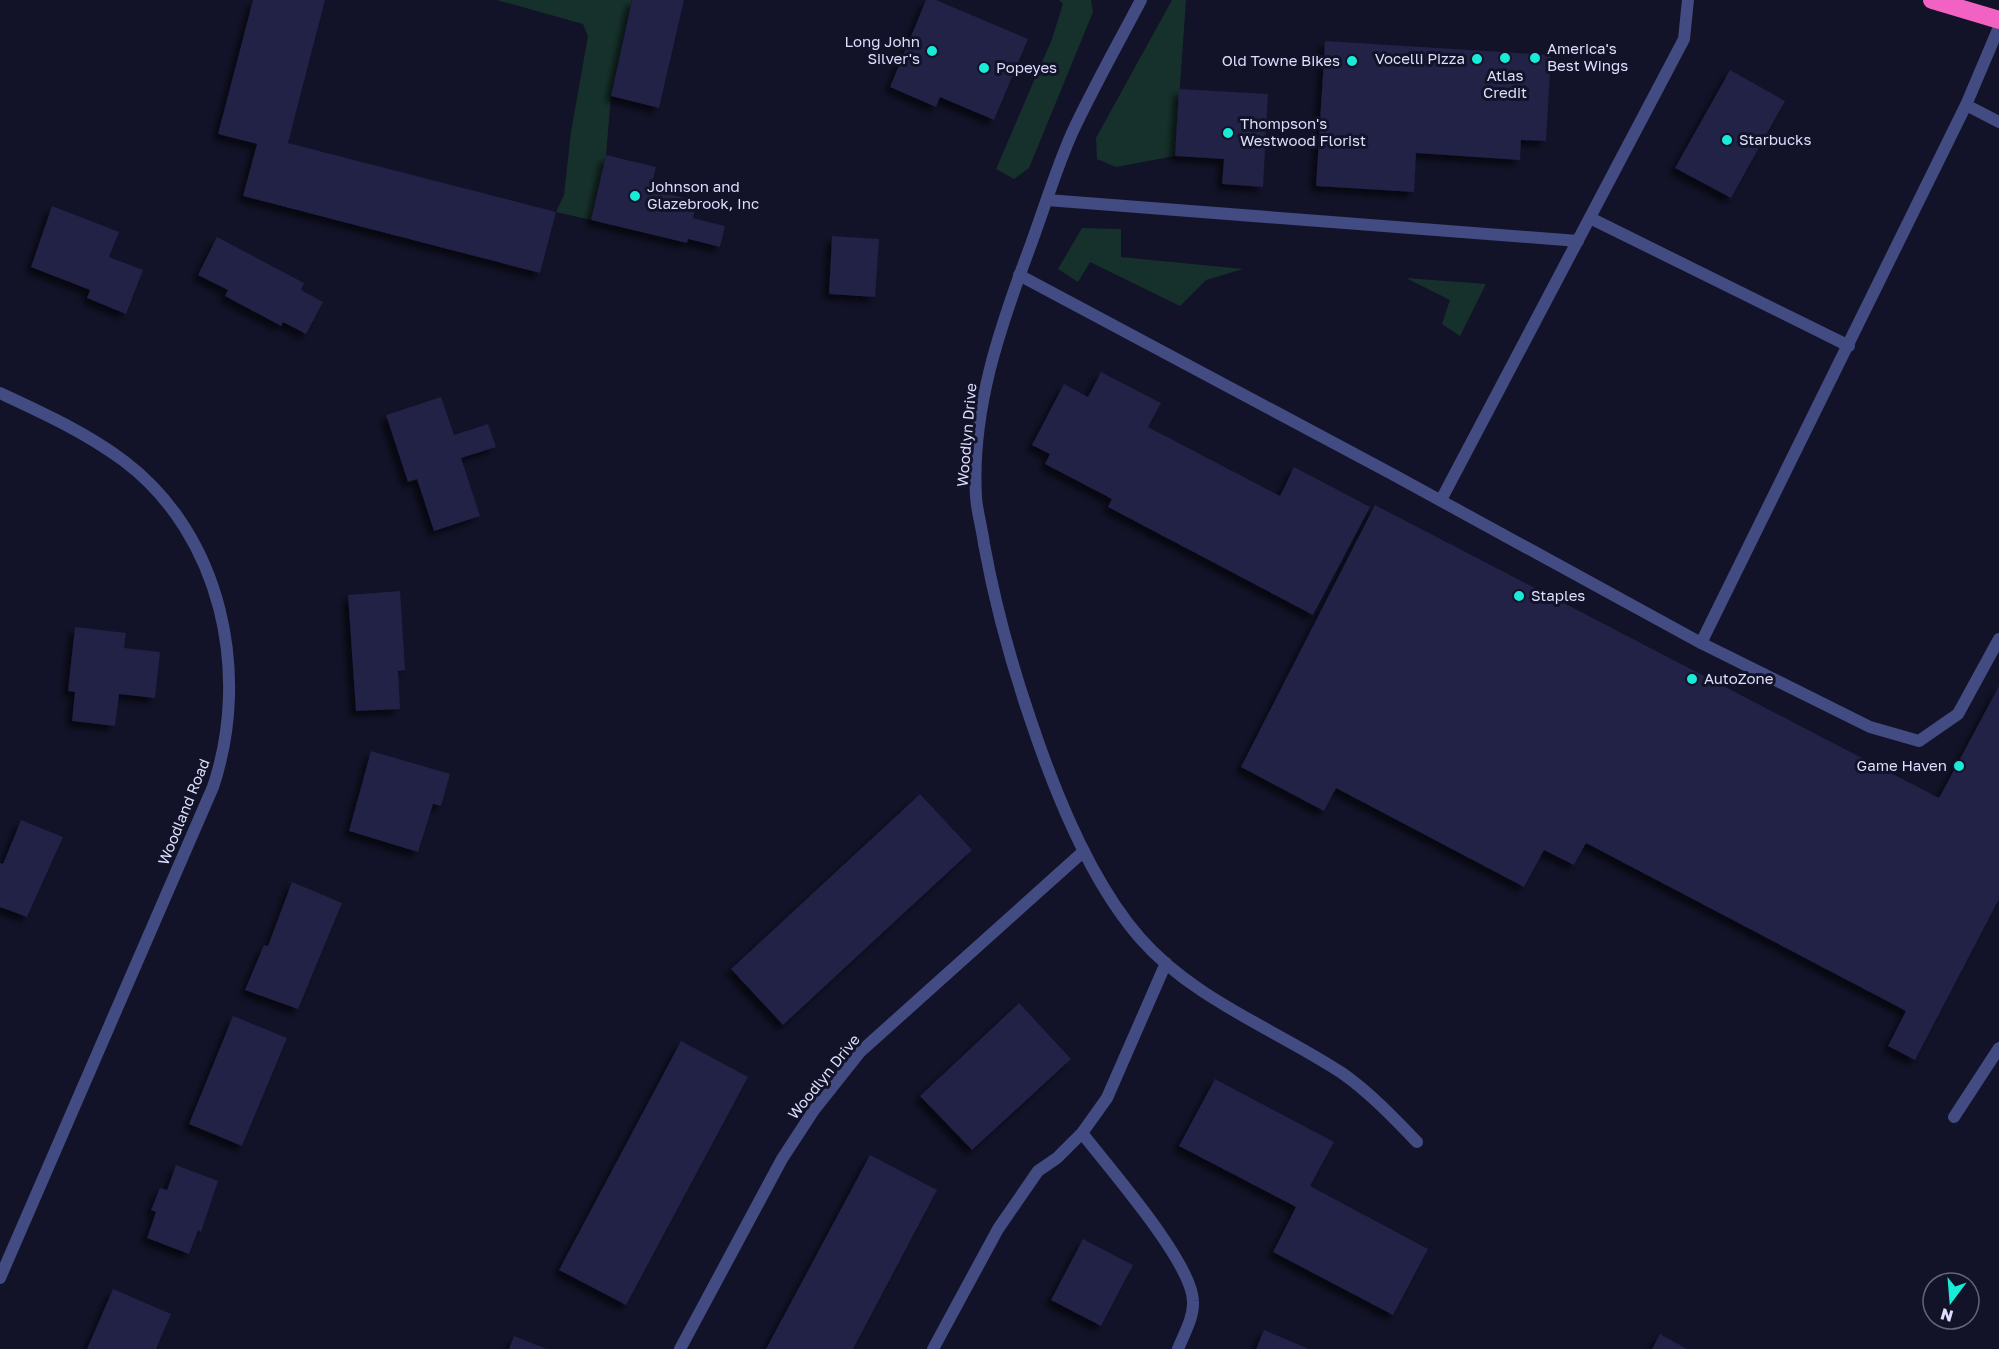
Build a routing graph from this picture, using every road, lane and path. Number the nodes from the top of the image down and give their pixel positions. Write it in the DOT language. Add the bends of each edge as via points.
graph roads {
  1 [pos="1141,0"];
  2 [pos="1689,0"];
  3 [pos="1932,0"];
  4 [pos="1999,20"];
  5 [pos="1999,27"];
  6 [pos="1966,105"];
  7 [pos="1999,122"];
  8 [pos="1047,200"];
  9 [pos="1590,218"];
  10 [pos="1578,241"];
  11 [pos="1019,275"];
  12 [pos="1849,346"];
  13 [pos="0,393"];
  14 [pos="1441,500"];
  15 [pos="1999,639"];
  16 [pos="1701,643"];
  17 [pos="1084,851"];
  18 [pos="1166,963"];
  19 [pos="1999,1048"];
  20 [pos="1954,1117"];
  21 [pos="1082,1133"];
  22 [pos="1417,1142"];
  23 [pos="0,1278"];
  24 [pos="680,1349"];
  25 [pos="933,1349"];
  26 [pos="1178,1349"];
  1 -- 8 [label="street, Woodlyn Drive" via="1072,134"];
  2 -- 9 [label="street" via="1684,39"];
  3 -- 4 [label="highway"];
  5 -- 6 [label="street"];
  6 -- 7 [label="street"];
  6 -- 12 [label="street"];
  8 -- 10 [label="street"];
  8 -- 11 [label="street, Woodlyn Drive"];
  9 -- 10 [label="street"];
  9 -- 12 [label="street"];
  10 -- 14 [label="street"];
  11 -- 14 [label="street"];
  11 -- 17 [label="street, Woodlyn Drive" via="998,333 983,396 976,499 992,589 1016,678 1047,770"];
  12 -- 16 [label="street"];
  13 -- 23 [label="street, Woodland Road" via="72,426 125,462 164,498 206,568 222,616 230,667 230,717 213,787"];
  14 -- 16 [label="street"];
  15 -- 16 [label="street" via="1958,714 1919,741 1870,727"];
  17 -- 18 [label="street, Woodlyn Drive" via="1140,939"];
  17 -- 24 [label="street, Woodlyn Drive" via="860,1052 814,1110 782,1159"];
  18 -- 21 [label="street" via="1107,1098"];
  18 -- 22 [label="street, Woodlyn Drive" via="1204,991 1344,1075"];
  19 -- 20 [label="street"];
  21 -- 25 [label="street" via="1038,1171 999,1229"];
  21 -- 26 [label="street" via="1158,1231 1190,1282 1194,1302"];
}
